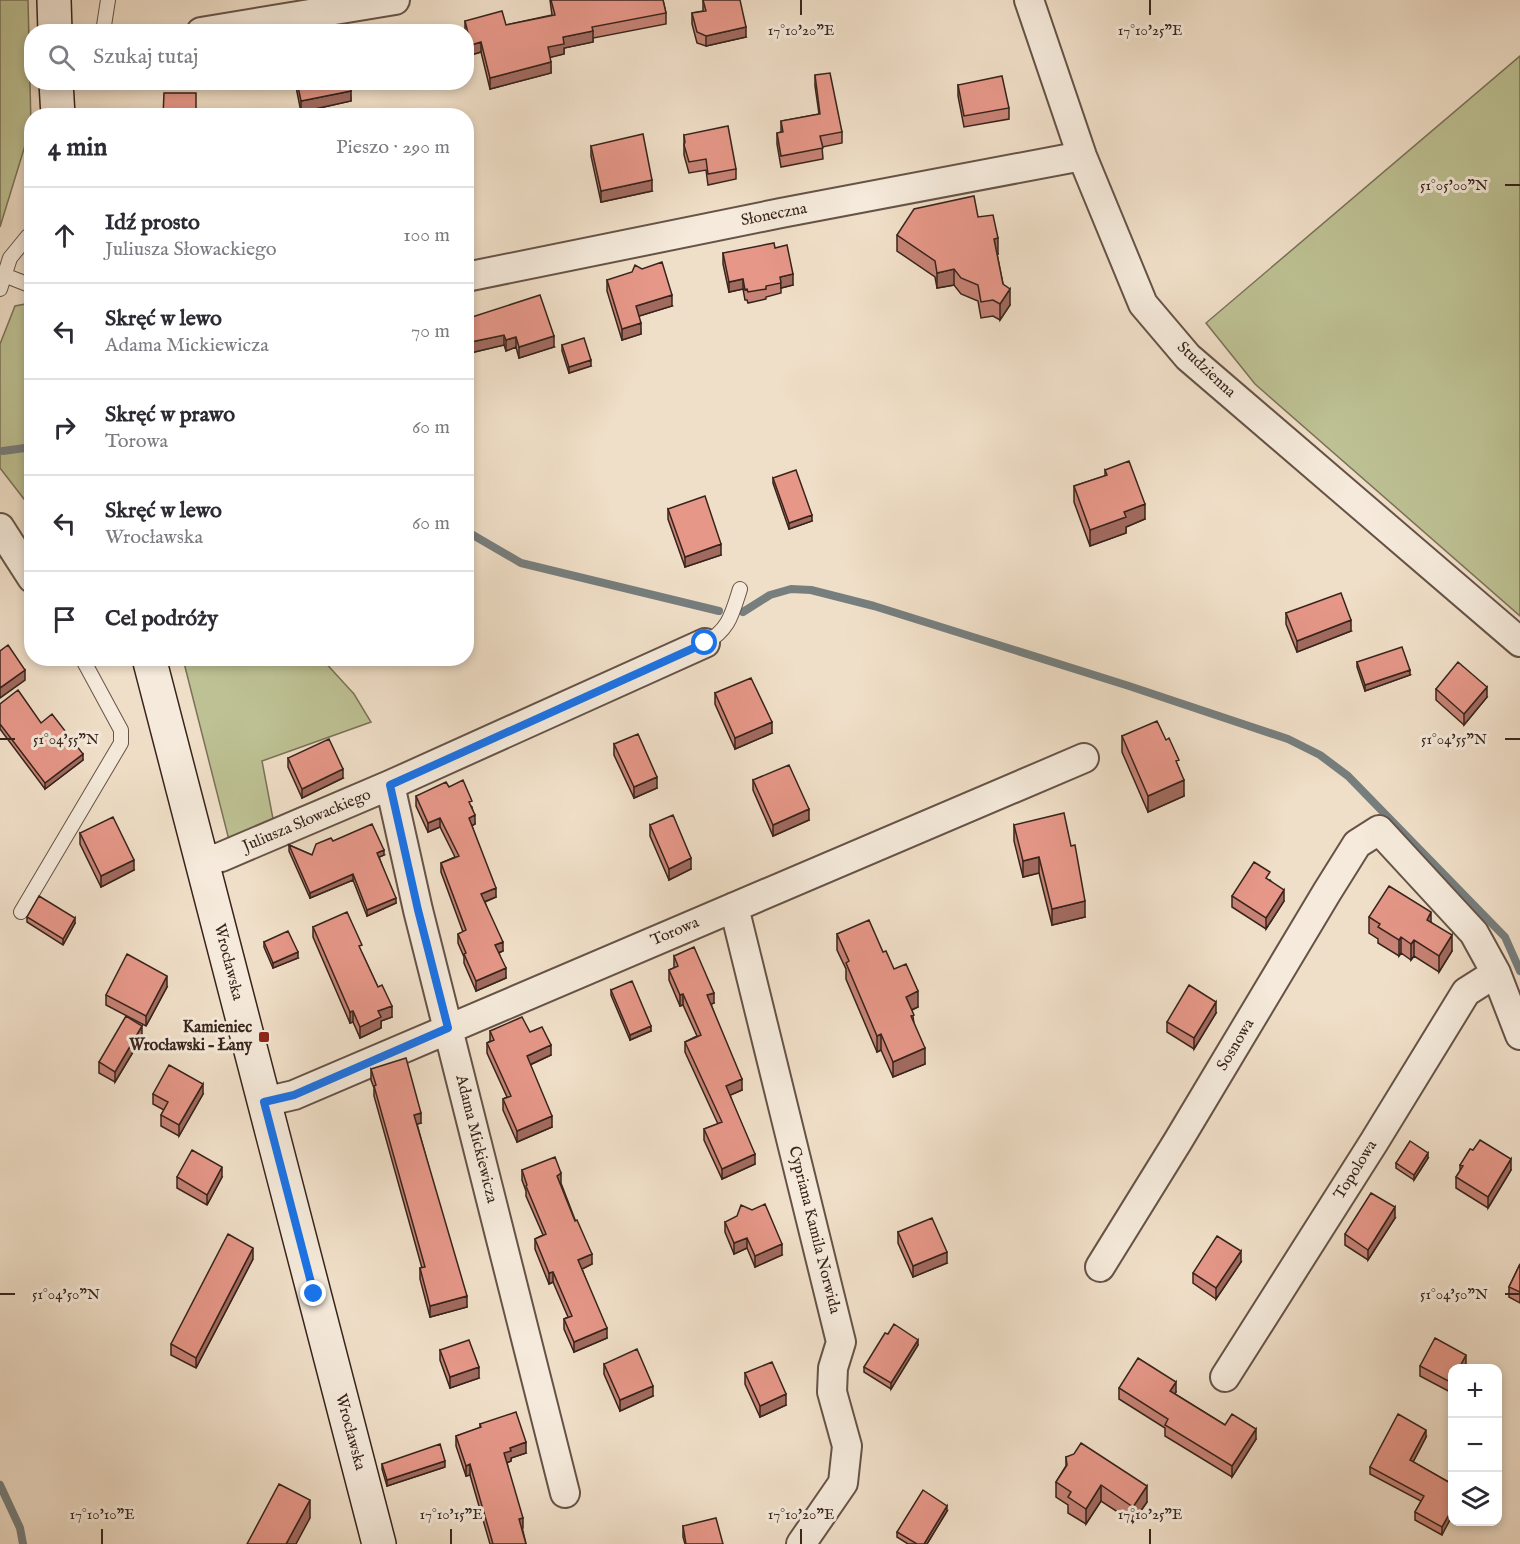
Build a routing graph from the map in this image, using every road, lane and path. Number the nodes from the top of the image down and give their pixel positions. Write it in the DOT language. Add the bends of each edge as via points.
graph roads {
  1 [pos="54,0"];
  2 [pos="108,0"];
  3 [pos="395,0"];
  4 [pos="1029,0"];
  5 [pos="55,24"];
  6 [pos="104,24"];
  7 [pos="250,24"];
  8 [pos="56,90"];
  9 [pos="58,108"];
  10 [pos="1082,156"];
  11 [pos="24,241"];
  12 [pos="4,275"];
  13 [pos="474,275"];
  14 [pos="24,283"];
  15 [pos="0,289"];
  16 [pos="0,528"];
  17 [pos="24,566"];
  18 [pos="740,589"];
  19 [pos="1520,642"];
  20 [pos="705,643"];
  21 [pos="86,666"];
  22 [pos="151,666"];
  23 [pos="1084,758"];
  24 [pos="390,785"];
  25 [pos="202,861"];
  26 [pos="734,907"];
  27 [pos="21,912"];
  28 [pos="1496,973"];
  29 [pos="448,1028"];
  30 [pos="1520,1035"];
  31 [pos="264,1102"];
  32 [pos="1100,1267"];
  33 [pos="1225,1377"];
  34 [pos="565,1492"];
  35 [pos="379,1544"];
  36 [pos="801,1544"];
  1 -- 5 [label="main road"];
  2 -- 6 [label="lane"];
  3 -- 7 [label="street"];
  4 -- 10 [label="street, Studzienna"];
  8 -- 9 [label="main road"];
  10 -- 13 [label="street, Słoneczna"];
  10 -- 19 [label="street, Studzienna" via="1143,304 1188,357"];
  11 -- 12 [label="lane" via="10,258"];
  12 -- 14 [label="lane"];
  12 -- 15 [label="lane"];
  16 -- 17 [label="street"];
  18 -- 20 [label="lane" via="730,621 718,636"];
  20 -- 24 [label="street, Juliusza Słowackiego"];
  21 -- 27 [label="lane" via="121,730 121,743"];
  22 -- 25 [label="main road, Wrocławska"];
  23 -- 26 [label="street, Torowa"];
  24 -- 25 [label="street, Juliusza Słowackiego" via="221,857"];
  24 -- 29 [label="street, Adama Mickiewicza"];
  25 -- 31 [label="main road, Wrocławska"];
  26 -- 29 [label="street, Torowa"];
  26 -- 36 [label="street, Cypriana Kamila Norwida" via="842,1342 833,1368 832,1392 847,1446 843,1483"];
  28 -- 30 [label="street"];
  28 -- 32 [label="street, Sosnowa" via="1474,933 1379,830 1357,844"];
  28 -- 33 [label="street, Topolowa" via="1466,992"];
  29 -- 31 [label="street, Torowa" via="294,1095"];
  29 -- 34 [label="street, Adama Mickiewicza"];
  31 -- 35 [label="main road, Wrocławska"];
}
